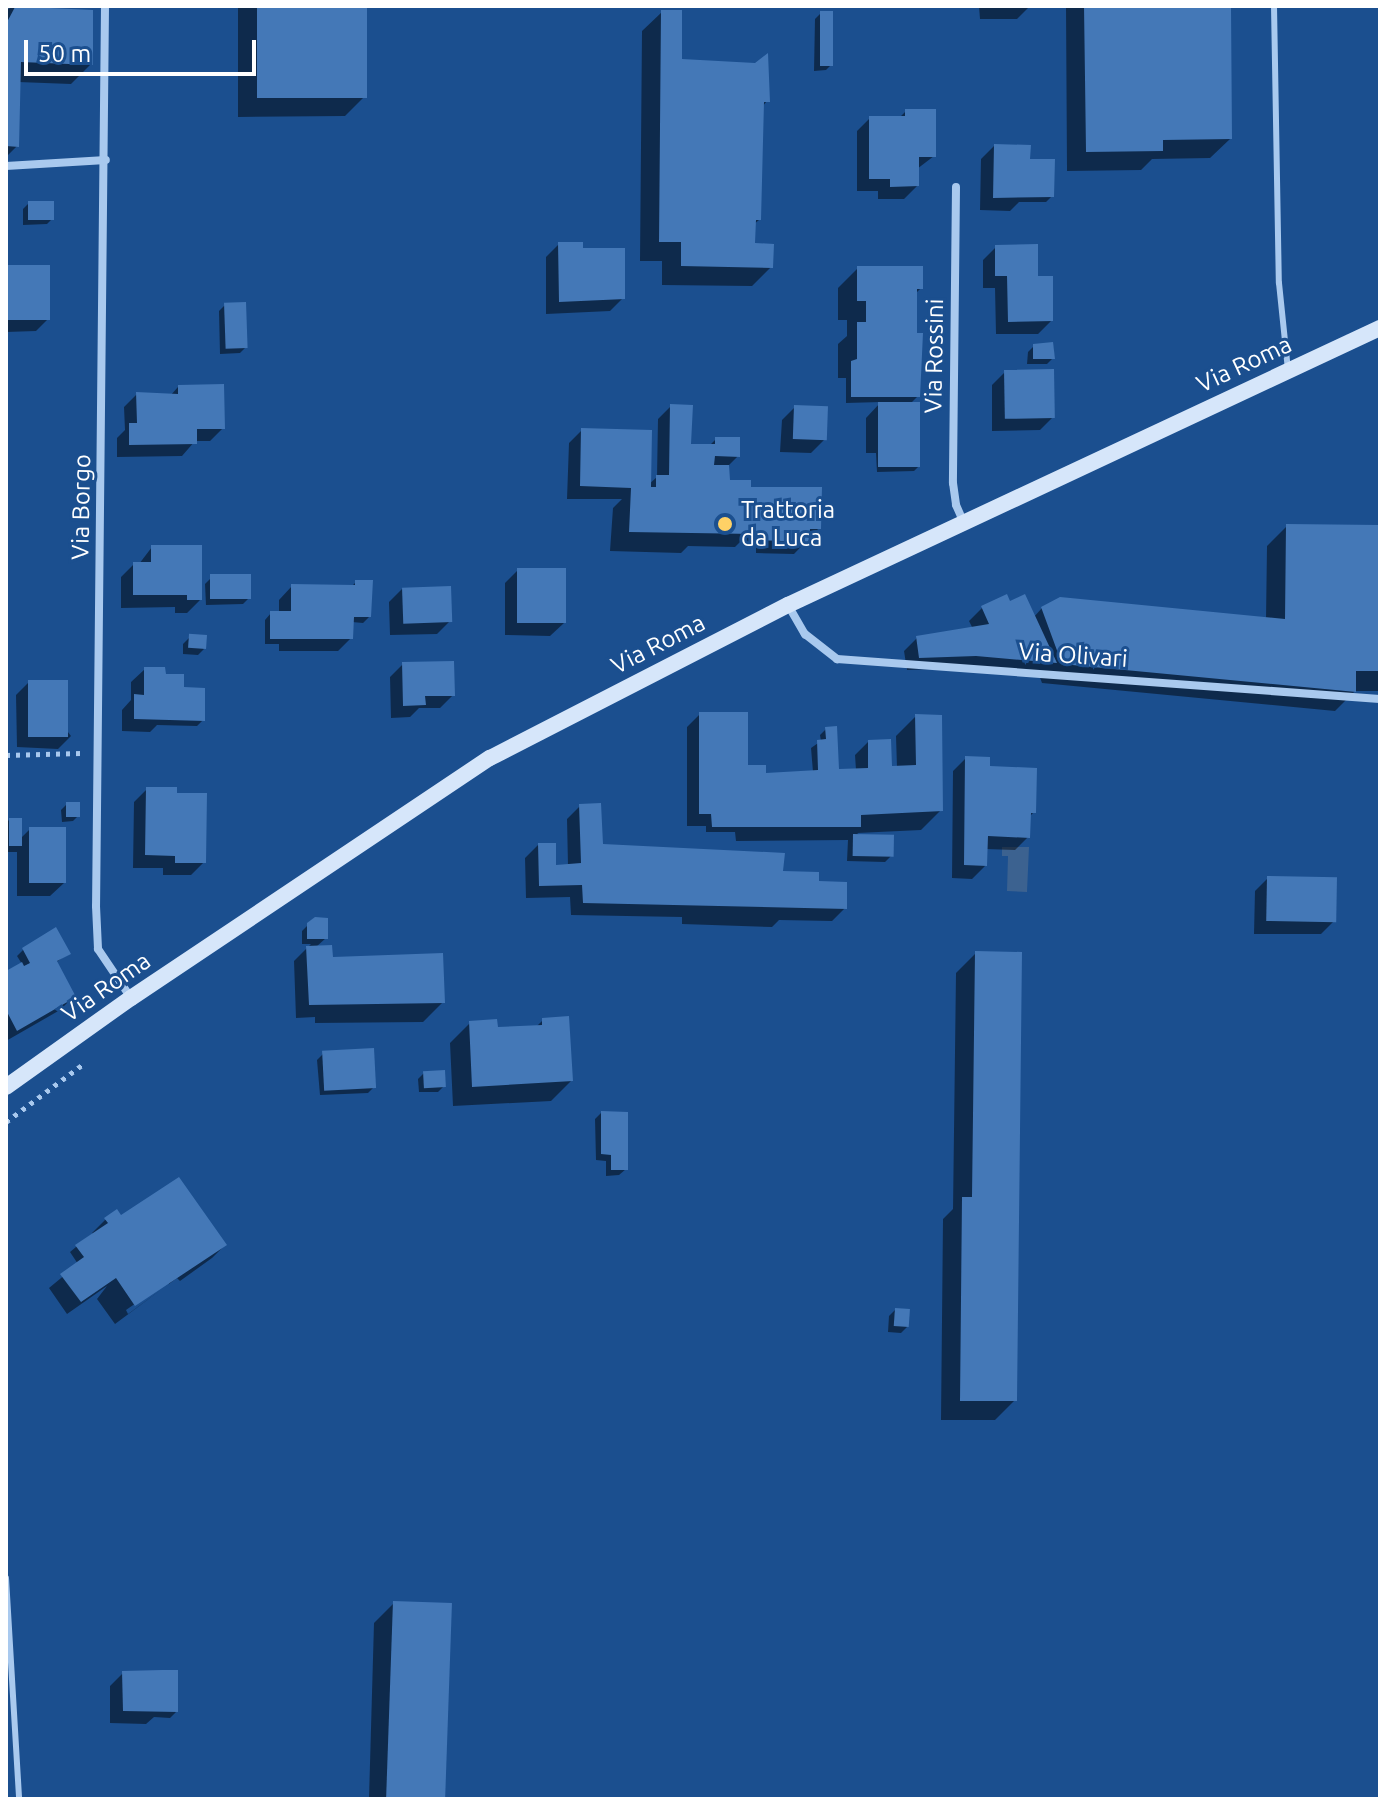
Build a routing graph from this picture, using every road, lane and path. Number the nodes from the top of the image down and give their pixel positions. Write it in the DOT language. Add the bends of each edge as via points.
graph roads {
  1 [pos="105,6"];
  2 [pos="1274,6"];
  3 [pos="106,160"];
  4 [pos="6,166"];
  5 [pos="956,187"];
  6 [pos="1380,328"];
  7 [pos="1288,370"];
  8 [pos="964,524"];
  9 [pos="788,605"];
  10 [pos="1380,699"];
  11 [pos="98,752"];
  12 [pos="6,755"];
  13 [pos="131,998"];
  14 [pos="6,1087"];
  15 [pos="6,1578"];
  16 [pos="19,1799"];
  1 -- 3 [label="street, Via Borgo"];
  2 -- 7 [label="lane" via="1279,283"];
  3 -- 4 [label="street"];
  3 -- 11 [label="street, Via Borgo"];
  5 -- 8 [label="street, Via Rossini" via="953,483"];
  6 -- 7 [label="main road, Via Roma"];
  7 -- 8 [label="main road, Via Roma"];
  8 -- 9 [label="main road, Via Roma"];
  9 -- 10 [label="street, Via Olivari" via="805,634 837,659"];
  9 -- 13 [label="main road, Via Roma" via="490,758"];
  11 -- 12 [label="path"];
  11 -- 13 [label="street, Via Borgo" via="98,949"];
  13 -- 14 [label="main road, Via Roma"];
  15 -- 16 [label="lane"];
}
